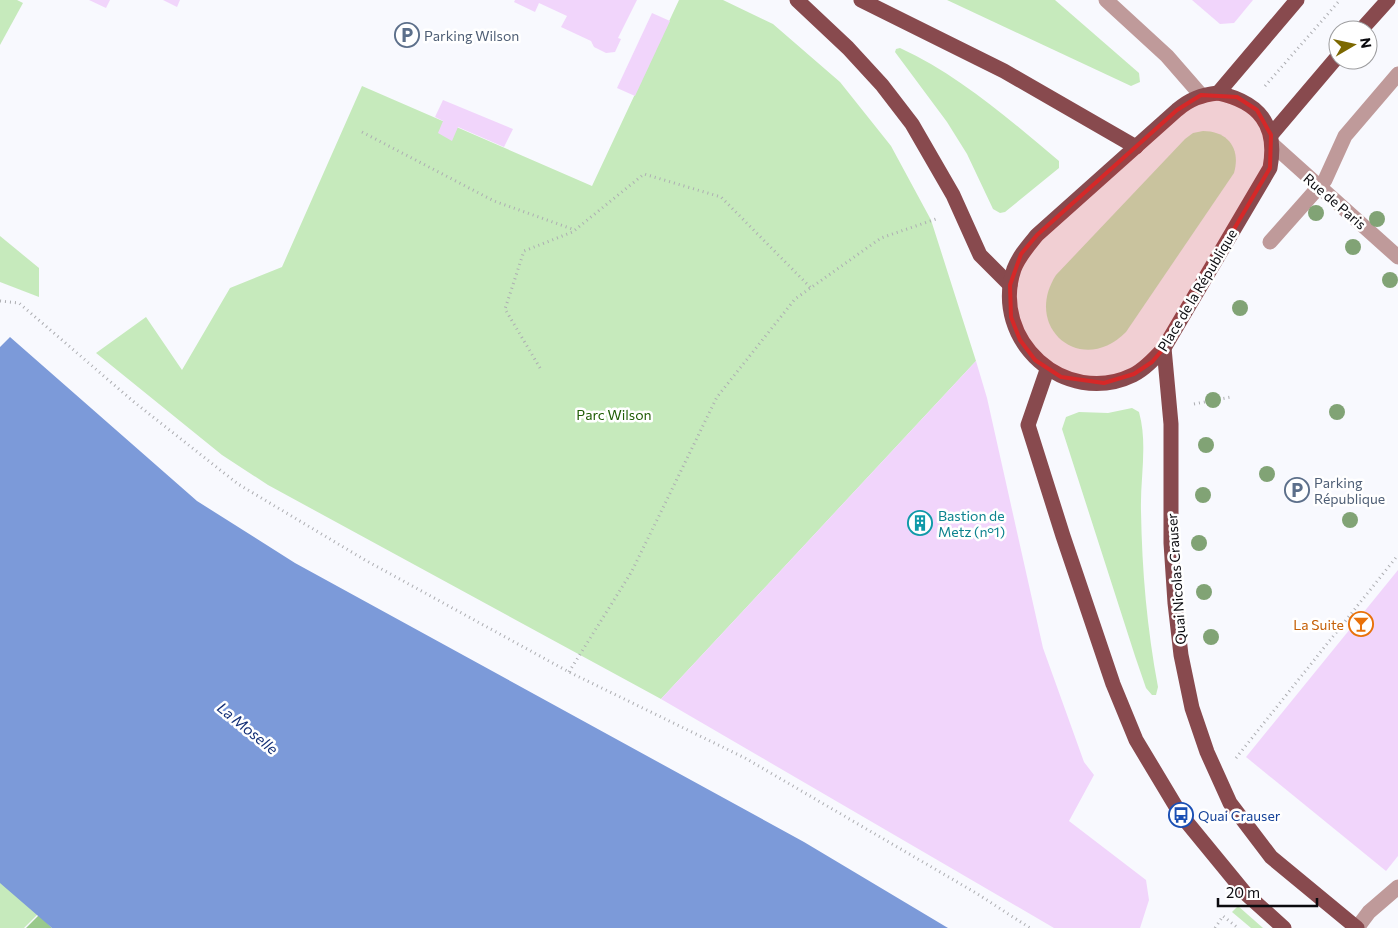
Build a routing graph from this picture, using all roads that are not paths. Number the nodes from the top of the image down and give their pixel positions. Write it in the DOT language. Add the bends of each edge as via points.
graph roads {
  1 [pos="797,0"];
  2 [pos="861,0"];
  3 [pos="1106,0"];
  4 [pos="1297,0"];
  5 [pos="1388,0"];
  6 [pos="1370,20"];
  7 [pos="1328,69"];
  8 [pos="1398,74"];
  9 [pos="1218,93"];
  10 [pos="1201,95"];
  11 [pos="1272,140"];
  12 [pos="1136,147"];
  13 [pos="1319,187"];
  14 [pos="1270,242"];
  15 [pos="1398,256"];
  16 [pos="1010,285"];
  17 [pos="1164,348"];
  18 [pos="1048,370"];
  19 [pos="1398,887"];
  20 [pos="1284,928"];
  21 [pos="1357,928"];
  1 -- 16 [label="main road" via="848,48 912,124 953,194 980,255"];
  2 -- 12 [label="main road" via="1004,71"];
  3 -- 10 [label="street" via="1167,56"];
  4 -- 9 [label="main road"];
  5 -- 6 [label="main road"];
  7 -- 11 [label="main road"];
  8 -- 13 [label="street" via="1345,136"];
  9 -- 10 [label="main road, Place de la République"];
  9 -- 11 [label="main road, Place de la République" via="1237,97 1249,104 1263,118"];
  10 -- 12 [label="main road, Place de la République" via="1188,101"];
  11 -- 13 [label="street, Rue de Paris"];
  11 -- 17 [label="main road, Place de la République" via="1270,168 1264,181"];
  12 -- 16 [label="main road, Place de la République" via="1037,235 1021,254"];
  13 -- 14 [label="street"];
  13 -- 15 [label="street, Rue de Paris"];
  16 -- 18 [label="main road, Place de la République" via="1011,317 1020,340 1035,360"];
  17 -- 18 [label="main road, Place de la République" via="1152,362 1134,374 1104,383 1076,382"];
  17 -- 21 [label="main road, Quai Nicolas Crauser" via="1171,424 1171,543 1175,603 1192,708 1230,803 1271,857"];
  18 -- 20 [label="main road" via="1028,425 1113,684 1136,740 1182,815 1245,893"];
  19 -- 21 [label="street" via="1369,912"];
}
